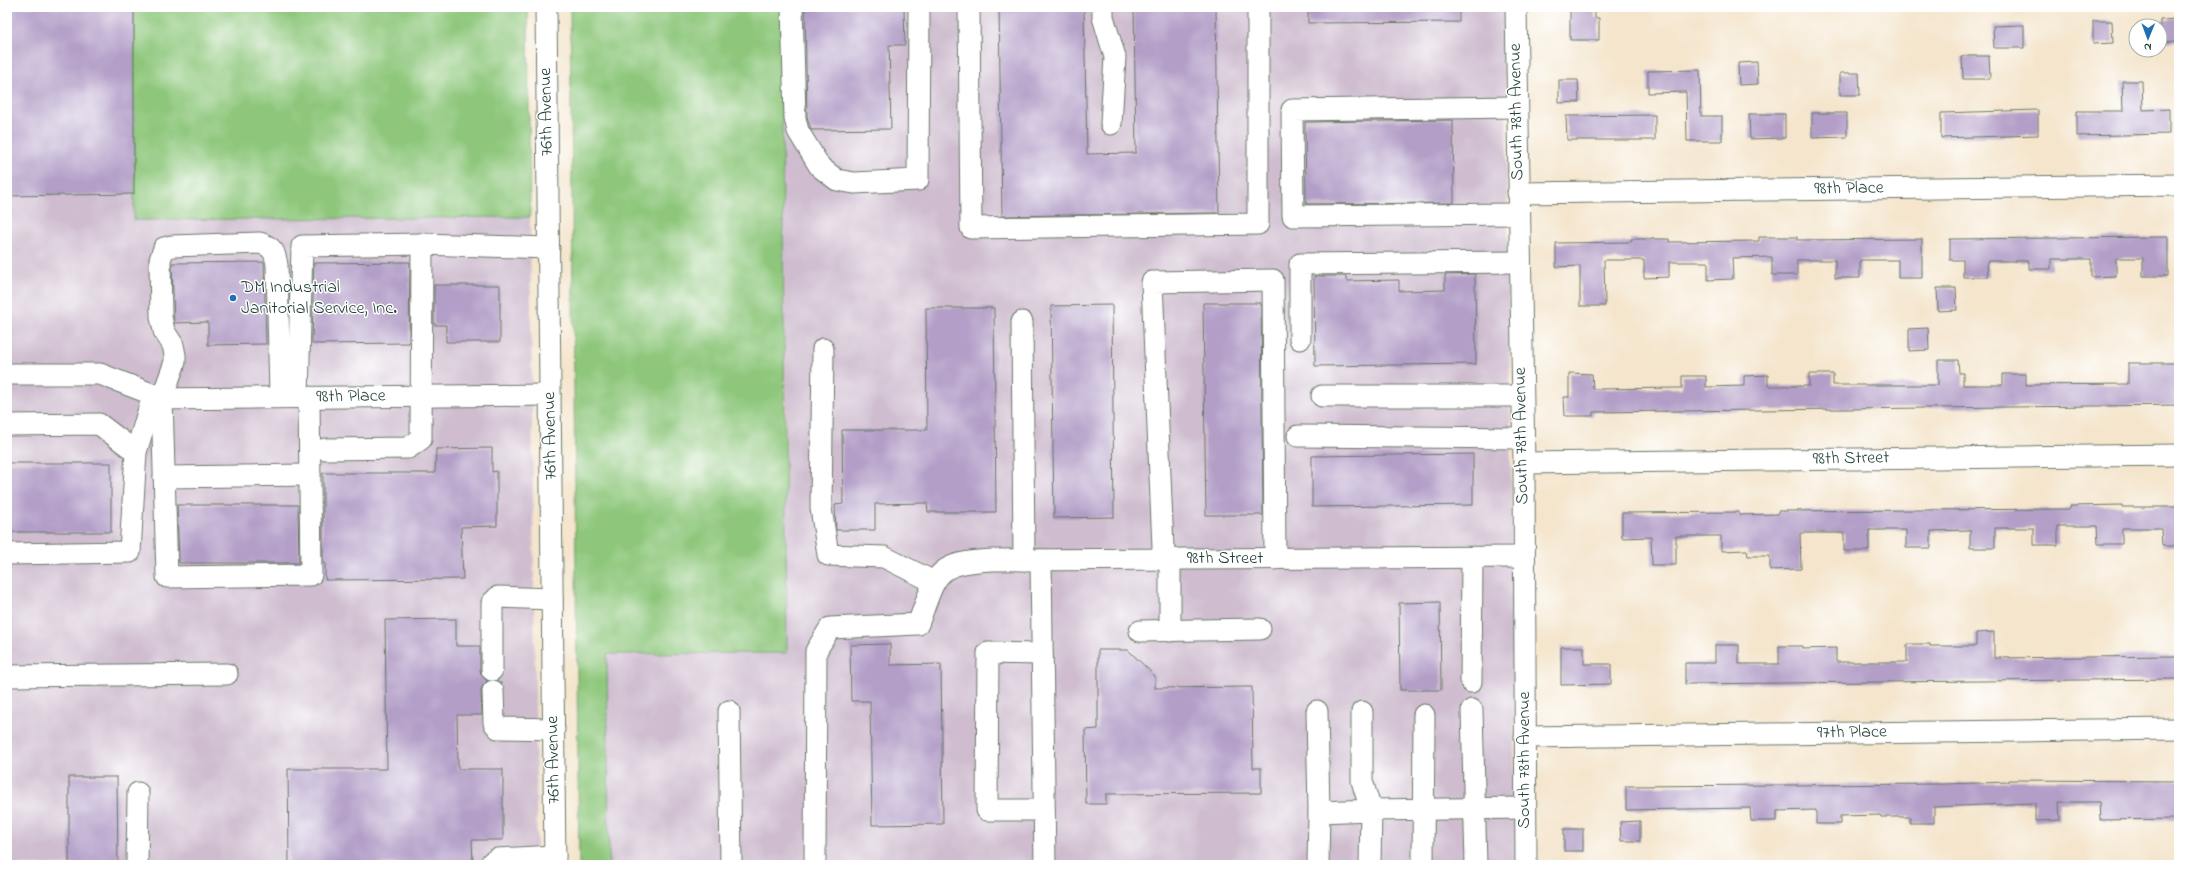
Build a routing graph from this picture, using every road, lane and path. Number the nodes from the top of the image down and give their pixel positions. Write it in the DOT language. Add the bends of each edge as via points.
graph roads {
  1 [pos="546,7"];
  2 [pos="792,7"];
  3 [pos="919,7"];
  4 [pos="969,7"];
  5 [pos="1103,7"];
  6 [pos="1258,7"];
  7 [pos="1516,7"];
  8 [pos="1517,107"];
  9 [pos="1111,124"];
  10 [pos="2179,185"];
  11 [pos="1518,193"];
  12 [pos="1518,214"];
  13 [pos="422,244"];
  14 [pos="549,248"];
  15 [pos="1519,262"];
  16 [pos="1022,322"];
  17 [pos="1300,339"];
  18 [pos="823,349"];
  19 [pos="7,374"];
  20 [pos="550,395"];
  21 [pos="421,396"];
  22 [pos="1322,396"];
  23 [pos="1522,396"];
  24 [pos="296,397"];
  25 [pos="157,398"];
  26 [pos="7,424"];
  27 [pos="1298,436"];
  28 [pos="1523,438"];
  29 [pos="325,449"];
  30 [pos="136,452"];
  31 [pos="2179,455"];
  32 [pos="1524,463"];
  33 [pos="310,475"];
  34 [pos="164,477"];
  35 [pos="7,554"];
  36 [pos="1523,557"];
  37 [pos="1472,558"];
  38 [pos="1170,559"];
  39 [pos="1275,559"];
  40 [pos="1033,560"];
  41 [pos="934,582"];
  42 [pos="552,599"];
  43 [pos="1260,629"];
  44 [pos="1170,630"];
  45 [pos="1140,631"];
  46 [pos="1042,654"];
  47 [pos="492,670"];
  48 [pos="227,674"];
  49 [pos="7,676"];
  50 [pos="1471,682"];
  51 [pos="492,691"];
  52 [pos="1472,710"];
  53 [pos="729,711"];
  54 [pos="1317,711"];
  55 [pos="1362,712"];
  56 [pos="1424,715"];
  57 [pos="554,729"];
  58 [pos="2179,729"];
  59 [pos="1525,737"];
  60 [pos="138,793"];
  61 [pos="1474,808"];
  62 [pos="1525,808"];
  63 [pos="1423,809"];
  64 [pos="1044,810"];
  65 [pos="1371,810"];
  66 [pos="1319,812"];
  67 [pos="555,861"];
  68 [pos="137,865"];
  69 [pos="492,865"];
  70 [pos="731,865"];
  71 [pos="815,865"];
  72 [pos="1045,865"];
  73 [pos="1318,865"];
  74 [pos="1370,865"];
  75 [pos="1423,865"];
  76 [pos="1476,865"];
  77 [pos="1526,865"];
  1 -- 14 [label="street, 76th Avenue"];
  2 -- 3 [label="street" via="795,118 798,131 820,167 837,180 854,183 918,180"];
  4 -- 6 [label="street" via="971,228 1258,224"];
  5 -- 9 [label="street" via="1103,17 1115,57"];
  7 -- 8 [label="street, South 78th Avenue"];
  8 -- 11 [label="street, South 78th Avenue"];
  8 -- 12 [label="street" via="1292,110 1293,216"];
  10 -- 11 [label="street, 98th Place"];
  11 -- 12 [label="street, South 78th Avenue"];
  12 -- 15 [label="street, South 78th Avenue"];
  13 -- 14 [label="street"];
  13 -- 21 [label="street"];
  13 -- 24 [label="street" via="302,246"];
  14 -- 20 [label="street, 76th Avenue"];
  15 -- 17 [label="street" via="1300,264"];
  15 -- 23 [label="street, South 78th Avenue"];
  16 -- 40 [label="street"];
  18 -- 41 [label="street" via="821,508 828,556 884,557"];
  19 -- 25 [label="street" via="100,374"];
  20 -- 21 [label="street, 98th Place"];
  20 -- 42 [label="street, 76th Avenue"];
  21 -- 24 [label="street, 98th Place"];
  21 -- 29 [label="street" via="421,439 408,448"];
  22 -- 23 [label="street"];
  23 -- 28 [label="street, South 78th Avenue"];
  24 -- 25 [label="street, 98th Place"];
  24 -- 25 [label="street" via="276,255 270,246 260,243 164,248 161,253 160,317 164,331 173,345 175,362"];
  24 -- 33 [label="street"];
  25 -- 30 [label="street"];
  25 -- 34 [label="street"];
  26 -- 30 [label="street" via="98,424"];
  27 -- 28 [label="street"];
  28 -- 32 [label="street, South 78th Avenue"];
  30 -- 35 [label="street" via="130,552"];
  31 -- 32 [label="street, 98th Street"];
  32 -- 36 [label="street, South 78th Avenue"];
  33 -- 34 [label="street"];
  33 -- 34 [label="street" via="311,575 167,577"];
  36 -- 37 [label="street, 98th Street"];
  36 -- 59 [label="street, South 78th Avenue"];
  37 -- 39 [label="street, 98th Street"];
  37 -- 50 [label="street"];
  38 -- 39 [label="street, 98th Street"];
  38 -- 39 [label="street" via="1162,548 1152,282 1273,280"];
  38 -- 40 [label="street, 98th Street"];
  38 -- 44 [label="street"];
  40 -- 41 [label="street, 98th Street" via="971,561 952,565 940,573"];
  40 -- 46 [label="street"];
  41 -- 71 [label="street" via="918,624 830,628 816,651"];
  42 -- 47 [label="street" via="498,597 492,603"];
  42 -- 57 [label="street, 76th Avenue"];
  43 -- 44 [label="street"];
  44 -- 45 [label="street"];
  46 -- 64 [label="street"];
  46 -- 64 [label="street" via="988,653 987,810"];
  48 -- 49 [label="street"];
  51 -- 57 [label="street" via="494,723 498,728"];
  52 -- 61 [label="street"];
  53 -- 70 [label="street"];
  54 -- 66 [label="street"];
  55 -- 65 [label="street" via="1362,782"];
  56 -- 63 [label="street"];
  57 -- 67 [label="street, 76th Avenue"];
  58 -- 59 [label="street, 97th Place"];
  59 -- 62 [label="street, South 78th Avenue"];
  60 -- 68 [label="street"];
  61 -- 62 [label="street"];
  61 -- 63 [label="street"];
  61 -- 76 [label="street"];
  62 -- 77 [label="street, South 78th Avenue"];
  63 -- 65 [label="street"];
  63 -- 75 [label="street"];
  64 -- 72 [label="street"];
  65 -- 66 [label="street"];
  65 -- 74 [label="street"];
  66 -- 73 [label="street"];
  67 -- 69 [label="street" via="497,859"];
}
